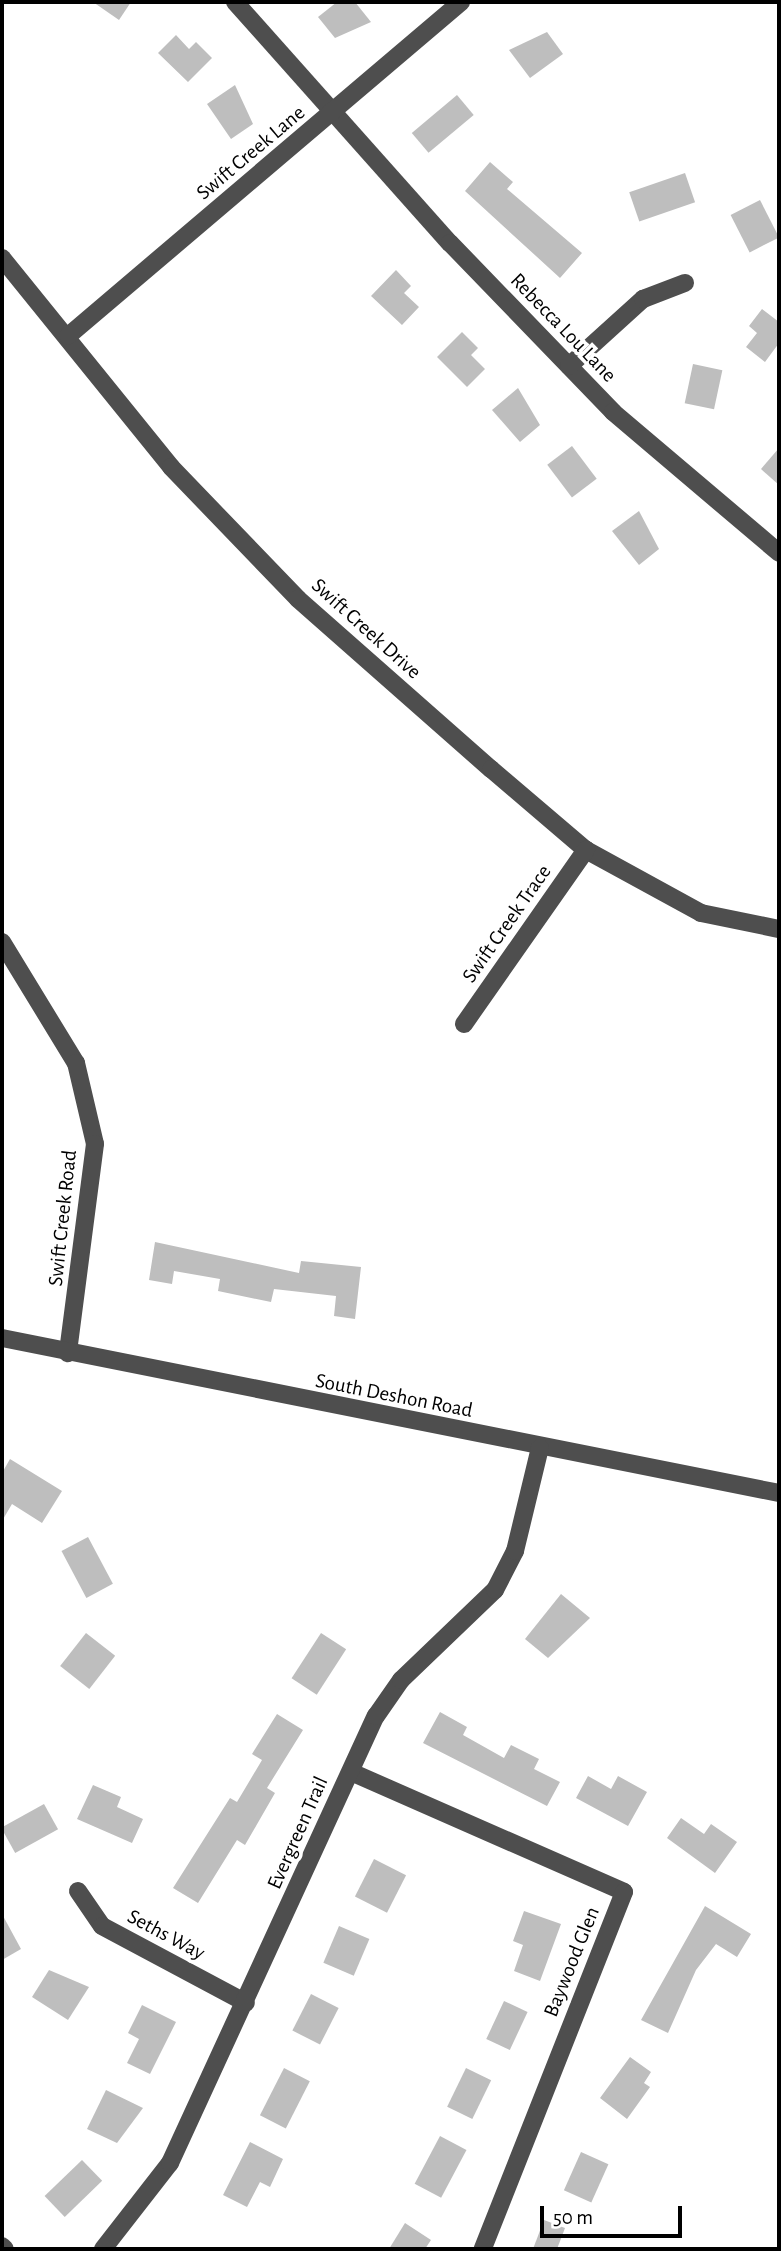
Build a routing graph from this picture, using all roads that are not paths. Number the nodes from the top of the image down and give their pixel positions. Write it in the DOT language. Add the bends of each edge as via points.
graph roads {
  1 [pos="235,2"];
  2 [pos="461,2"];
  3 [pos="335,113"];
  4 [pos="2,258"];
  5 [pos="685,283"];
  6 [pos="68,336"];
  7 [pos="569,366"];
  8 [pos="779,553"];
  9 [pos="586,850"];
  10 [pos="779,929"];
  11 [pos="2,942"];
  12 [pos="464,1024"];
  13 [pos="2,1338"];
  14 [pos="68,1353"];
  15 [pos="540,1448"];
  16 [pos="779,1493"];
  17 [pos="351,1772"];
  18 [pos="78,1891"];
  19 [pos="246,2003"];
  20 [pos="103,2249"];
  21 [pos="483,2249"];
  1 -- 3 [label="street, Rebecca Lou Lane"];
  2 -- 3 [label="street, Swift Creek Lane"];
  3 -- 6 [label="street, Swift Creek Lane"];
  3 -- 7 [label="street, Rebecca Lou Lane"];
  4 -- 6 [label="street, Swift Creek Drive"];
  5 -- 7 [label="street" via="643,299"];
  6 -- 9 [label="street, Swift Creek Drive" via="172,467 298,599"];
  7 -- 8 [label="street, Rebecca Lou Lane"];
  9 -- 10 [label="street, Swift Creek Drive" via="701,913"];
  9 -- 12 [label="street, Swift Creek Trace"];
  11 -- 14 [label="street, Swift Creek Road" via="76,1063 95,1144"];
  13 -- 14 [label="street, South Deshon Road"];
  14 -- 15 [label="street, South Deshon Road"];
  15 -- 16 [label="street, South Deshon Road"];
  15 -- 17 [label="street, Evergreen Trail" via="515,1551 495,1590 401,1680 376,1716"];
  17 -- 19 [label="street, Evergreen Trail"];
  17 -- 21 [label="street, Baywood Glen" via="624,1892"];
  18 -- 19 [label="street, Seths Way" via="102,1926"];
  19 -- 20 [label="street, Evergreen Trail" via="170,2163"];
}
